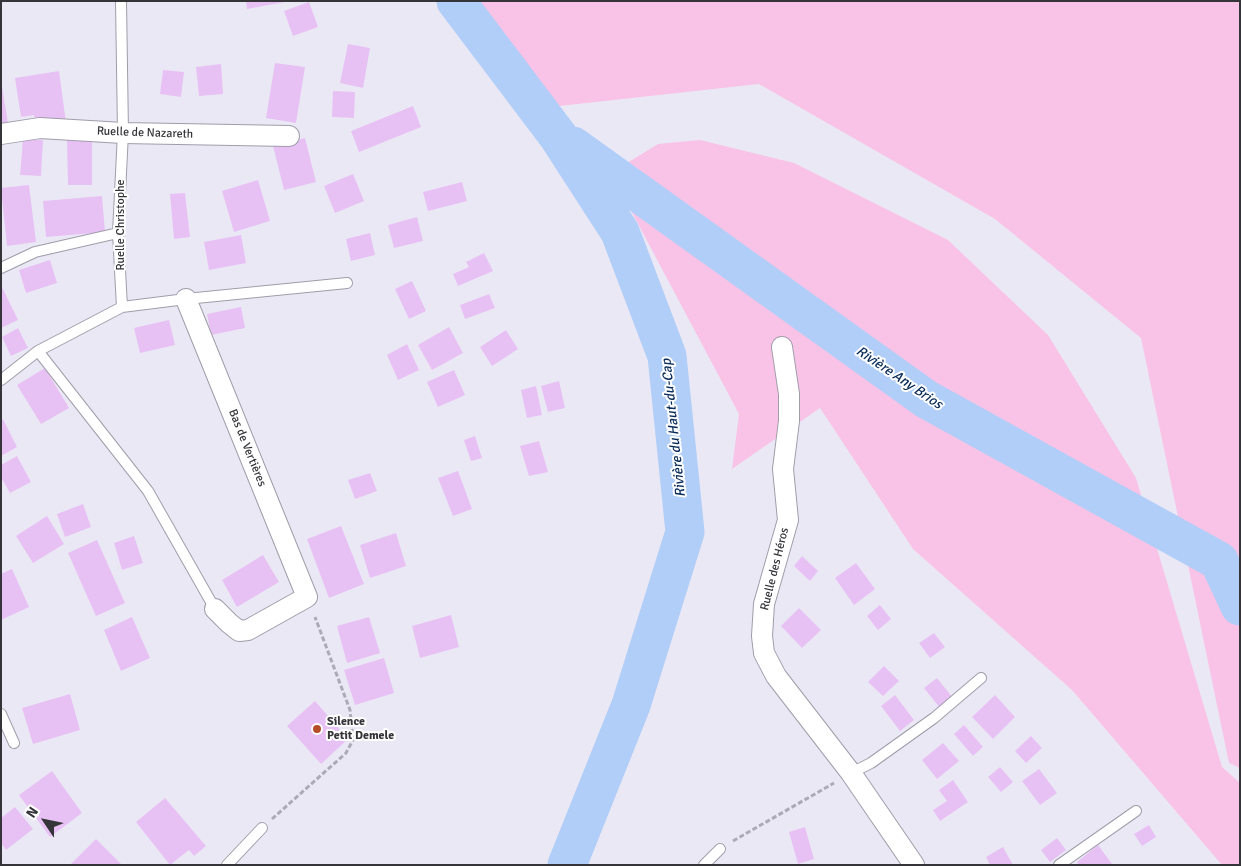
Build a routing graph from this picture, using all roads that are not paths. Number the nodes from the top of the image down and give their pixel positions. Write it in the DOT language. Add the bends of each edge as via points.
graph roads {
  1 [pos="121,1"];
  2 [pos="123,133"];
  3 [pos="1,134"];
  4 [pos="289,136"];
  5 [pos="118,233"];
  6 [pos="1,268"];
  7 [pos="347,283"];
  8 [pos="186,298"];
  9 [pos="122,307"];
  10 [pos="782,347"];
  11 [pos="38,351"];
  12 [pos="1,380"];
  13 [pos="215,609"];
  14 [pos="981,678"];
  15 [pos="1,714"];
  16 [pos="14,743"];
  17 [pos="851,773"];
  18 [pos="1136,811"];
  19 [pos="262,828"];
  20 [pos="720,849"];
  21 [pos="227,865"];
  22 [pos="704,865"];
  23 [pos="914,865"];
  24 [pos="1059,865"];
  1 -- 2 [label="lane, Ruelle Christophe"];
  2 -- 3 [label="street, Ruelle de Nazareth" via="40,128"];
  2 -- 4 [label="street, Ruelle de Nazareth"];
  2 -- 5 [label="lane, Ruelle Christophe"];
  5 -- 6 [label="lane" via="35,252"];
  5 -- 9 [label="lane, Ruelle Christophe"];
  7 -- 8 [label="lane"];
  8 -- 9 [label="lane"];
  8 -- 13 [label="street, Bas de Vertières" via="308,597 248,630 239,630"];
  9 -- 11 [label="lane"];
  10 -- 17 [label="street, Ruelle des Héros" via="789,394 783,469 788,520 764,604 764,653 776,676"];
  11 -- 12 [label="lane"];
  11 -- 13 [label="lane" via="148,491"];
  14 -- 17 [label="lane" via="934,718 871,763"];
  15 -- 16 [label="lane"];
  17 -- 23 [label="street, Ruelle des Héros"];
  18 -- 24 [label="lane"];
  19 -- 21 [label="lane"];
  20 -- 22 [label="lane"];
}
